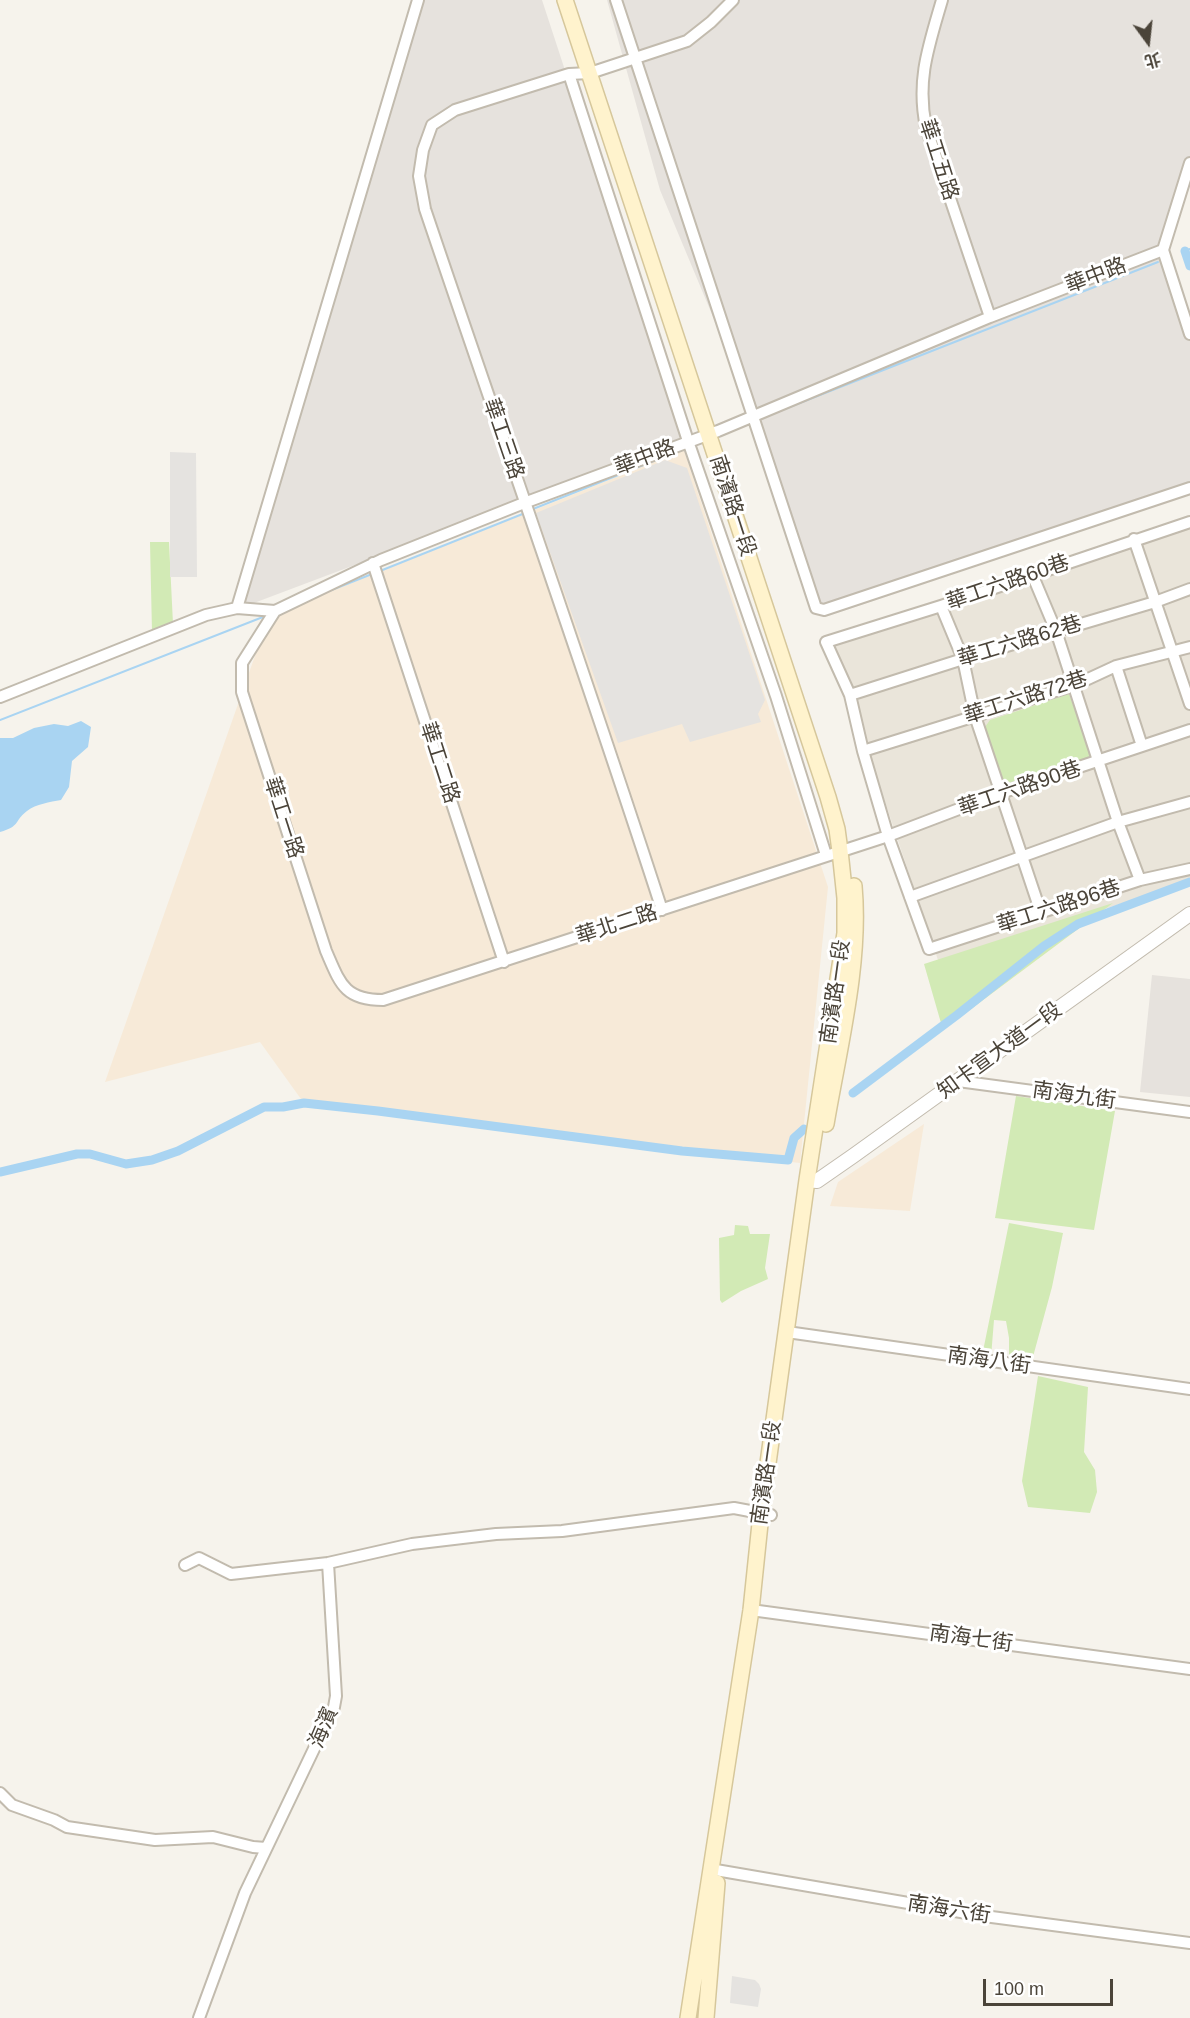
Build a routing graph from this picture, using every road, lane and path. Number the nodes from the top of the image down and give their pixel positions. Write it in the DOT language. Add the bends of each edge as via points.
graph roads {
  1 [pos="418,0"];
  2 [pos="565,0"];
  3 [pos="575,0"];
  4 [pos="616,0"];
  5 [pos="733,0"];
  6 [pos="942,0"];
  7 [pos="636,57"];
  8 [pos="594,71"];
  9 [pos="569,74"];
  10 [pos="1190,163"];
  11 [pos="1163,250"];
  12 [pos="990,317"];
  13 [pos="1190,334"];
  14 [pos="754,415"];
  15 [pos="713,432"];
  16 [pos="688,441"];
  17 [pos="1190,488"];
  18 [pos="524,503"];
  19 [pos="1190,522"];
  20 [pos="1134,539"];
  21 [pos="373,563"];
  22 [pos="1032,574"];
  23 [pos="1190,589"];
  24 [pos="1155,602"];
  25 [pos="941,606"];
  26 [pos="237,608"];
  27 [pos="275,611"];
  28 [pos="1056,631"];
  29 [pos="1190,647"];
  30 [pos="1174,652"];
  31 [pos="963,659"];
  32 [pos="1116,666"];
  33 [pos="1075,685"];
  34 [pos="850,695"];
  35 [pos="0,697"];
  36 [pos="1190,705"];
  37 [pos="975,716"];
  38 [pos="1190,730"];
  39 [pos="1142,746"];
  40 [pos="863,751"];
  41 [pos="1098,762"];
  42 [pos="1001,793"];
  43 [pos="1190,802"];
  44 [pos="1118,822"];
  45 [pos="888,836"];
  46 [pos="839,851"];
  47 [pos="1022,856"];
  48 [pos="1190,869"];
  49 [pos="1140,880"];
  50 [pos="910,897"];
  51 [pos="662,910"];
  52 [pos="1041,913"];
  53 [pos="1190,914"];
  54 [pos="504,962"];
  55 [pos="383,1000"];
  56 [pos="958,1081"];
  57 [pos="1190,1112"];
  58 [pos="812,1180"];
  59 [pos="792,1333"];
  60 [pos="1190,1389"];
  61 [pos="766,1514"];
  62 [pos="328,1563"];
  63 [pos="185,1565"];
  64 [pos="756,1610"];
  65 [pos="1190,1669"];
  66 [pos="0,1793"];
  67 [pos="266,1848"];
  68 [pos="714,1870"];
  69 [pos="1190,1943"];
  70 [pos="199,2018"];
  71 [pos="688,2018"];
  72 [pos="706,2018"];
  1 -- 26 [label="street"];
  2 -- 8 [label="main road, 南濱路一段"];
  3 -- 8 [label="main road, 南濱路一段"];
  4 -- 7 [label="street"];
  5 -- 7 [label="street, 華工三路" via="687,41"];
  6 -- 12 [label="street, 華工五路" via="926,53 921,105"];
  7 -- 8 [label="street, 華工三路"];
  7 -- 14 [label="street"];
  8 -- 9 [label="street, 華工三路"];
  8 -- 15 [label="main road, 南濱路一段"];
  9 -- 16 [label="street"];
  9 -- 18 [label="street, 華工三路" via="455,110 432,125 419,176 425,209"];
  10 -- 11 [label="street"];
  11 -- 12 [label="street, 華中路"];
  11 -- 13 [label="street"];
  12 -- 14 [label="street, 華中路"];
  14 -- 15 [label="street, 華中路"];
  14 -- 17 [label="street" via="816,608 824,610"];
  15 -- 16 [label="street, 華中路"];
  15 -- 46 [label="main road, 南濱路一段" via="828,797"];
  16 -- 18 [label="street, 華中路"];
  16 -- 46 [label="street" via="776,696"];
  18 -- 21 [label="street, 華中路"];
  18 -- 51 [label="street, 華工三路"];
  19 -- 20 [label="street, 華工六路60巷"];
  20 -- 22 [label="street, 華工六路60巷"];
  20 -- 24 [label="street"];
  21 -- 27 [label="street, 華中路"];
  21 -- 54 [label="street, 華工二路"];
  22 -- 25 [label="street, 華工六路60巷"];
  22 -- 28 [label="street"];
  23 -- 24 [label="street, 華工六路62巷"];
  24 -- 28 [label="street, 華工六路62巷"];
  24 -- 30 [label="street"];
  25 -- 31 [label="street"];
  25 -- 34 [label="street, 華工六路60巷" via="826,642"];
  26 -- 27 [label="street"];
  26 -- 35 [label="street" via="206,615"];
  27 -- 55 [label="street, 華工一路" via="242,663 242,692 336,974 352,994 367,1000"];
  28 -- 31 [label="street, 華工六路62巷"];
  28 -- 33 [label="street"];
  29 -- 30 [label="street, 華工六路72巷"];
  30 -- 32 [label="street, 華工六路72巷"];
  30 -- 36 [label="street"];
  31 -- 34 [label="street, 華工六路62巷"];
  31 -- 37 [label="street"];
  32 -- 33 [label="street, 華工六路72巷"];
  32 -- 39 [label="street"];
  33 -- 37 [label="street, 華工六路72巷"];
  33 -- 41 [label="street"];
  34 -- 40 [label="street"];
  37 -- 40 [label="street, 華工六路72巷"];
  37 -- 42 [label="street"];
  38 -- 39 [label="street, 華工六路90巷"];
  39 -- 41 [label="street, 華工六路90巷"];
  40 -- 45 [label="street"];
  41 -- 42 [label="street, 華工六路90巷"];
  41 -- 44 [label="street"];
  42 -- 45 [label="street, 華工六路90巷"];
  42 -- 47 [label="street"];
  43 -- 44 [label="street"];
  44 -- 47 [label="street"];
  44 -- 49 [label="street"];
  45 -- 46 [label="street, 華工六路90巷"];
  45 -- 50 [label="street"];
  46 -- 51 [label="street, 華北二路"];
  46 -- 58 [label="main road, 南濱路一段" via="855,906 854,943 849,990"];
  47 -- 50 [label="street"];
  47 -- 52 [label="street"];
  48 -- 49 [label="street, 華工六路96巷"];
  49 -- 52 [label="street, 華工六路96巷"];
  50 -- 52 [label="street, 華工六路96巷" via="929,949"];
  51 -- 54 [label="street, 華北二路"];
  53 -- 56 [label="street, 知卡宣大道一段"];
  54 -- 55 [label="street, 華北二路"];
  56 -- 57 [label="street, 南海九街"];
  56 -- 58 [label="street, 知卡宣大道一段"];
  58 -- 59 [label="main road, 南濱路一段" via="814,1212"];
  59 -- 60 [label="street, 南海八街"];
  59 -- 61 [label="main road, 南濱路一段"];
  61 -- 62 [label="street" via="734,1508 562,1530 463,1537"];
  61 -- 64 [label="main road, 南濱路一段"];
  62 -- 63 [label="street" via="231,1574 199,1558"];
  62 -- 67 [label="street, 海濱" via="334,1707"];
  64 -- 65 [label="street, 南海七街"];
  64 -- 68 [label="main road, 南濱路一段"];
  66 -- 67 [label="street" via="12,1805 67,1827 155,1840 213,1837"];
  67 -- 70 [label="street, 海濱" via="245,1893"];
  68 -- 69 [label="street, 南海六街" via="984,1916"];
  68 -- 71 [label="main road, 南濱路一段"];
  68 -- 72 [label="main road, 南濱路一段"];
}
